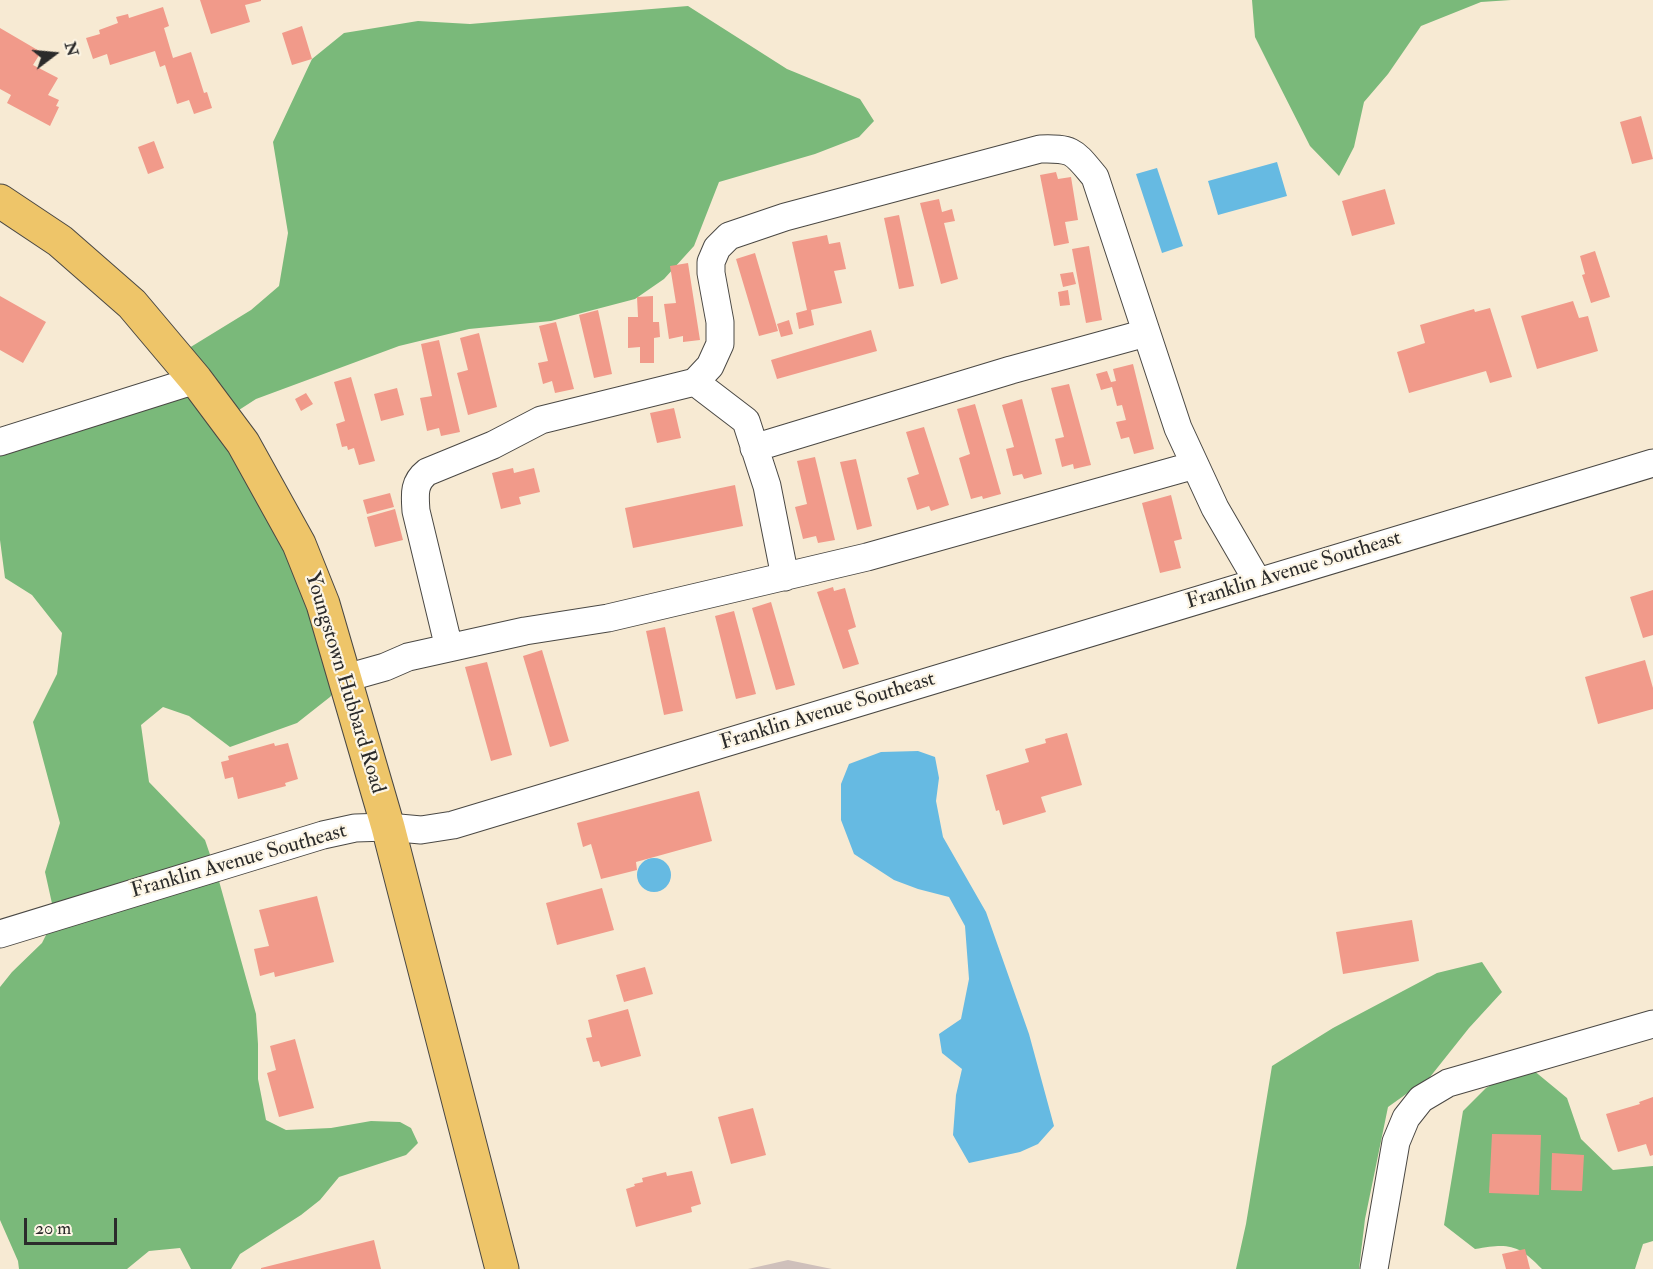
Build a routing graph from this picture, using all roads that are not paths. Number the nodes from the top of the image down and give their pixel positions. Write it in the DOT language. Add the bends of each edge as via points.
graph roads {
  1 [pos="0,201"];
  2 [pos="1146,333"];
  3 [pos="196,380"];
  4 [pos="695,382"];
  5 [pos="0,442"];
  6 [pos="754,448"];
  7 [pos="1653,463"];
  8 [pos="1195,465"];
  9 [pos="785,577"];
  10 [pos="1258,582"];
  11 [pos="449,648"];
  12 [pos="346,678"];
  13 [pos="388,827"];
  14 [pos="0,934"];
  15 [pos="1653,1024"];
  16 [pos="502,1269"];
  17 [pos="1374,1269"];
  1 -- 3 [label="main road, Youngstown Hubbard Road" via="60,241 132,304"];
  2 -- 4 [label="street" via="1095,177 1068,150 1040,149 729,236 717,248 711,262 720,344 710,366"];
  2 -- 6 [label="street"];
  2 -- 8 [label="street" via="1178,428"];
  3 -- 5 [label="street"];
  3 -- 12 [label="main road, Youngstown Hubbard Road" via="243,443 299,544"];
  4 -- 6 [label="street" via="746,421"];
  4 -- 11 [label="street" via="541,420 419,478 416,512"];
  6 -- 9 [label="street" via="767,486"];
  7 -- 10 [label="street, Franklin Avenue Southeast"];
  8 -- 9 [label="street"];
  8 -- 10 [label="street"];
  9 -- 11 [label="street" via="608,618"];
  10 -- 13 [label="street, Franklin Avenue Southeast" via="453,825 421,830"];
  11 -- 12 [label="street"];
  12 -- 13 [label="main road, Youngstown Hubbard Road"];
  13 -- 14 [label="street, Franklin Avenue Southeast" via="355,828 323,835"];
  13 -- 16 [label="main road, Youngstown Hubbard Road"];
  15 -- 17 [label="street" via="1448,1083 1421,1099 1406,1118 1396,1142"];
}
